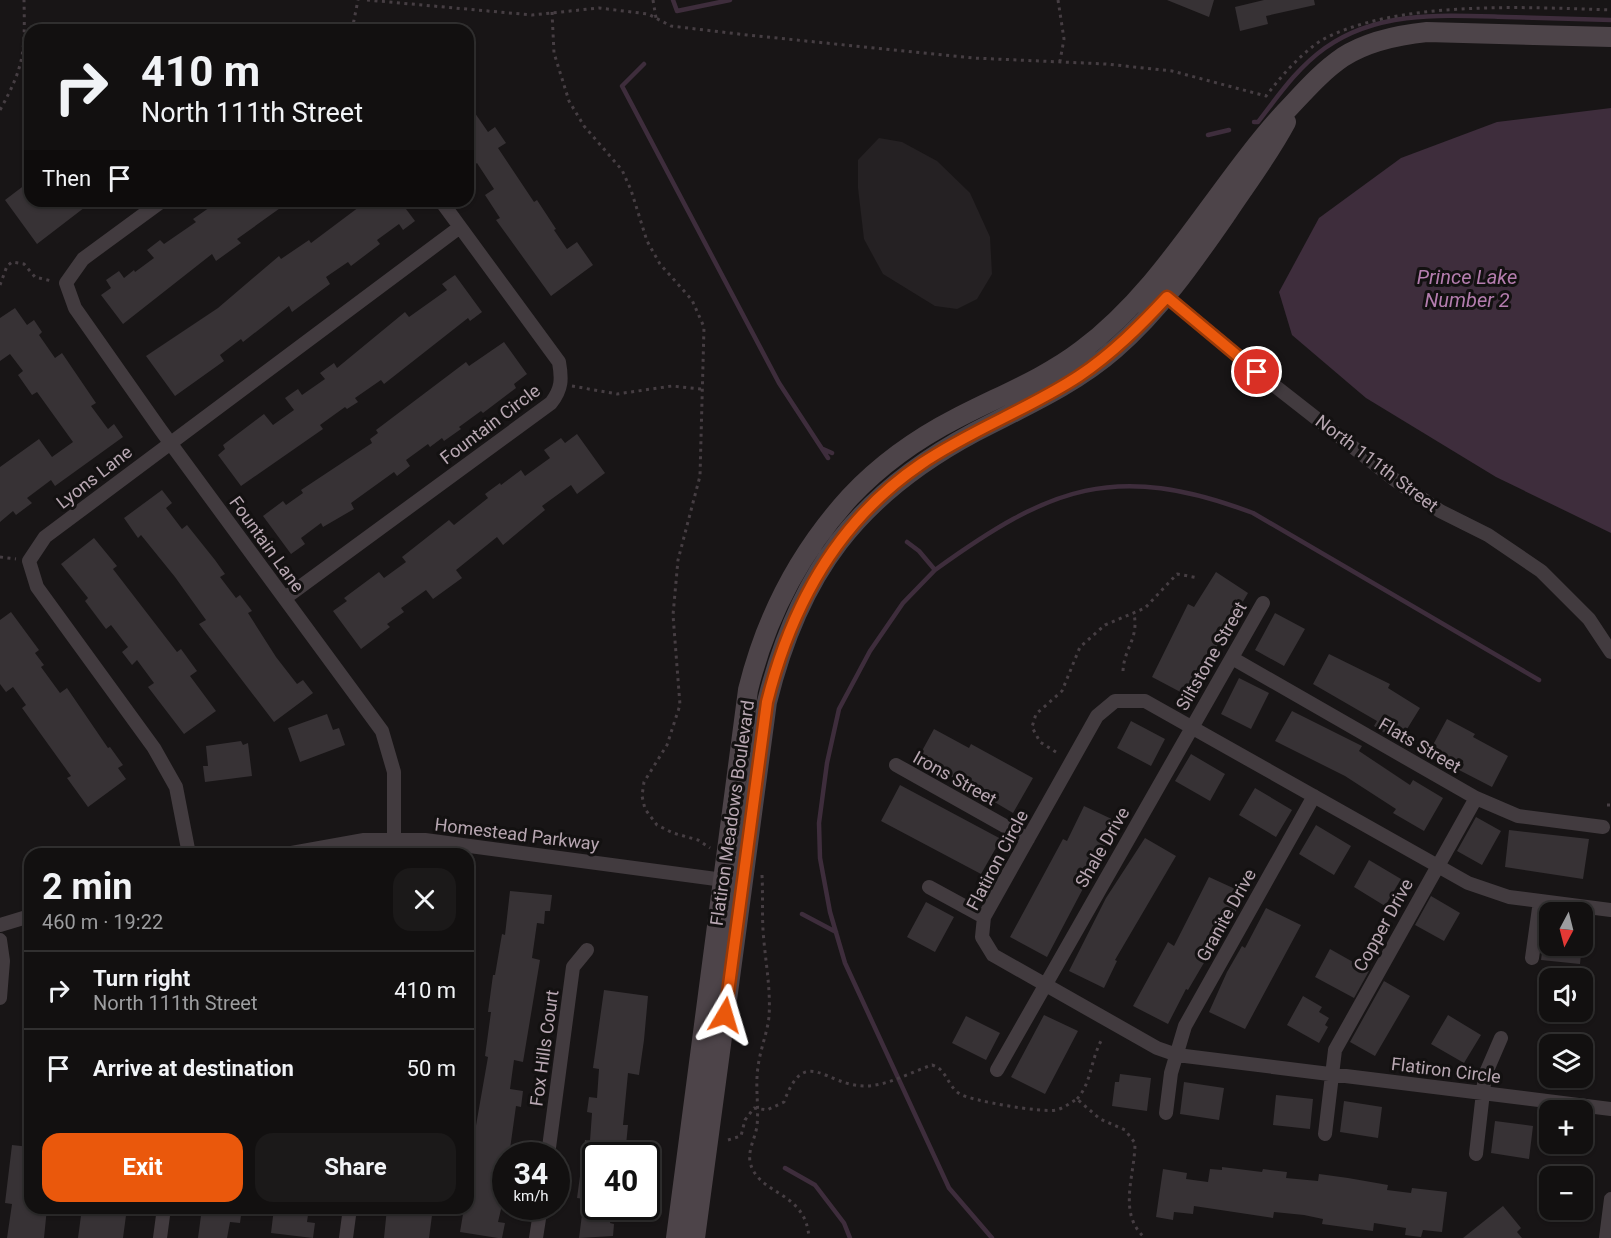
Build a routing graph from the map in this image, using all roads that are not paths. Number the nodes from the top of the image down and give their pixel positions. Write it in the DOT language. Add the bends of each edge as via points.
graph roads {
  1 [pos="1611,37"];
  2 [pos="1302,94"];
  3 [pos="154,207"];
  4 [pos="445,207"];
  5 [pos="460,227"];
  6 [pos="1152,283"];
  7 [pos="1167,297"];
  8 [pos="170,442"];
  9 [pos="285,598"];
  10 [pos="1263,603"];
  11 [pos="1611,652"];
  12 [pos="1232,658"];
  13 [pos="1191,727"];
  14 [pos="896,765"];
  15 [pos="1314,796"];
  16 [pos="1476,798"];
  17 [pos="1603,827"];
  18 [pos="1028,839"];
  19 [pos="394,847"];
  20 [pos="188,848"];
  21 [pos="319,848"];
  22 [pos="1437,865"];
  23 [pos="733,881"];
  24 [pos="929,887"];
  25 [pos="1540,901"];
  26 [pos="1611,910"];
  27 [pos="984,917"];
  28 [pos="24,918"];
  29 [pos="0,925"];
  30 [pos="0,940"];
  31 [pos="586,950"];
  32 [pos="1532,958"];
  33 [pos="1045,984"];
  34 [pos="0,998"];
  35 [pos="1501,1038"];
  36 [pos="1177,1054"];
  37 [pos="997,1070"];
  38 [pos="1332,1075"];
  39 [pos="1483,1093"];
  40 [pos="1611,1109"];
  41 [pos="1166,1113"];
  42 [pos="1325,1134"];
  43 [pos="550,1142"];
  44 [pos="1476,1154"];
  45 [pos="1611,1199"];
  46 [pos="163,1214"];
  47 [pos="349,1214"];
  48 [pos="539,1220"];
  49 [pos="160,1238"];
  50 [pos="346,1238"];
  51 [pos="537,1238"];
  52 [pos="676,1238"];
  53 [pos="696,1238"];
  54 [pos="1606,1238"];
  1 -- 2 [label="street" via="1455,31 1398,35 1343,57"];
  2 -- 6 [label="street" via="1263,137"];
  2 -- 7 [label="street" via="1274,145"];
  3 -- 8 [label="street, Fountain Lane" via="83,260 66,283 75,308"];
  4 -- 5 [label="street, Fountain Circle"];
  5 -- 8 [label="street, Lyons Lane"];
  5 -- 9 [label="street, Fountain Circle" via="559,362 560,392 551,404"];
  6 -- 7 [label="street, North 111th Street"];
  6 -- 23 [label="street, Flatiron Meadows Boulevard" via="1083,350 907,449 852,495 813,542 778,602 753,671 745,710"];
  7 -- 11 [label="street, North 111th Street" via="1395,480 1440,511 1488,534 1541,571 1589,619"];
  7 -- 23 [label="street, Flatiron Meadows Boulevard" via="1114,350 1078,376 920,465 887,490 840,540 807,590 778,659"];
  8 -- 9 [label="street, Fountain Lane"];
  8 -- 20 [label="street, Lyons Lane" via="45,537 29,561 37,587 154,748 176,787"];
  9 -- 19 [label="street, Fountain Lane" via="382,731 393,772"];
  10 -- 12 [label="street, Siltstone Street"];
  12 -- 13 [label="street, Siltstone Street"];
  12 -- 16 [label="street, Flats Street"];
  13 -- 15 [label="street, Flatiron Circle"];
  13 -- 18 [label="street, Flatiron Circle" via="1145,701 1115,701 1097,716"];
  13 -- 33 [label="street, Shale Drive"];
  14 -- 18 [label="street, Irons Street"];
  15 -- 22 [label="street, Flatiron Circle"];
  15 -- 36 [label="street, Granite Drive" via="1185,1026"];
  16 -- 17 [label="street, Flats Street" via="1518,816"];
  16 -- 22 [label="street, Copper Drive"];
  18 -- 27 [label="street, Flatiron Circle"];
  19 -- 21 [label="street, Homestead Parkway" via="364,840"];
  19 -- 23 [label="street, Homestead Parkway" via="425,840"];
  22 -- 25 [label="street, Flatiron Circle" via="1468,884 1509,897"];
  22 -- 38 [label="street, Copper Drive" via="1335,1050"];
  23 -- 52 [label="street, Flatiron Meadows Boulevard"];
  23 -- 53 [label="street, Flatiron Meadows Boulevard"];
  24 -- 27 [label="street"];
  25 -- 26 [label="street, Flatiron Circle"];
  25 -- 32 [label="street"];
  27 -- 33 [label="street, Flatiron Circle" via="982,937 993,955"];
  28 -- 29 [label="street"];
  30 -- 34 [label="street"];
  31 -- 43 [label="street, Fox Hills Court" via="573,967"];
  33 -- 36 [label="street, Flatiron Circle" via="1157,1048"];
  33 -- 37 [label="street, Shale Drive"];
  35 -- 39 [label="street" via="1490,1058"];
  36 -- 38 [label="street, Flatiron Circle"];
  36 -- 41 [label="street, Granite Drive"];
  38 -- 39 [label="street, Flatiron Circle"];
  38 -- 42 [label="street, Copper Drive"];
  39 -- 40 [label="street, Flatiron Circle"];
  39 -- 44 [label="street"];
  45 -- 54 [label="street"];
  46 -- 49 [label="street"];
  47 -- 50 [label="street"];
  48 -- 51 [label="street"];
}
